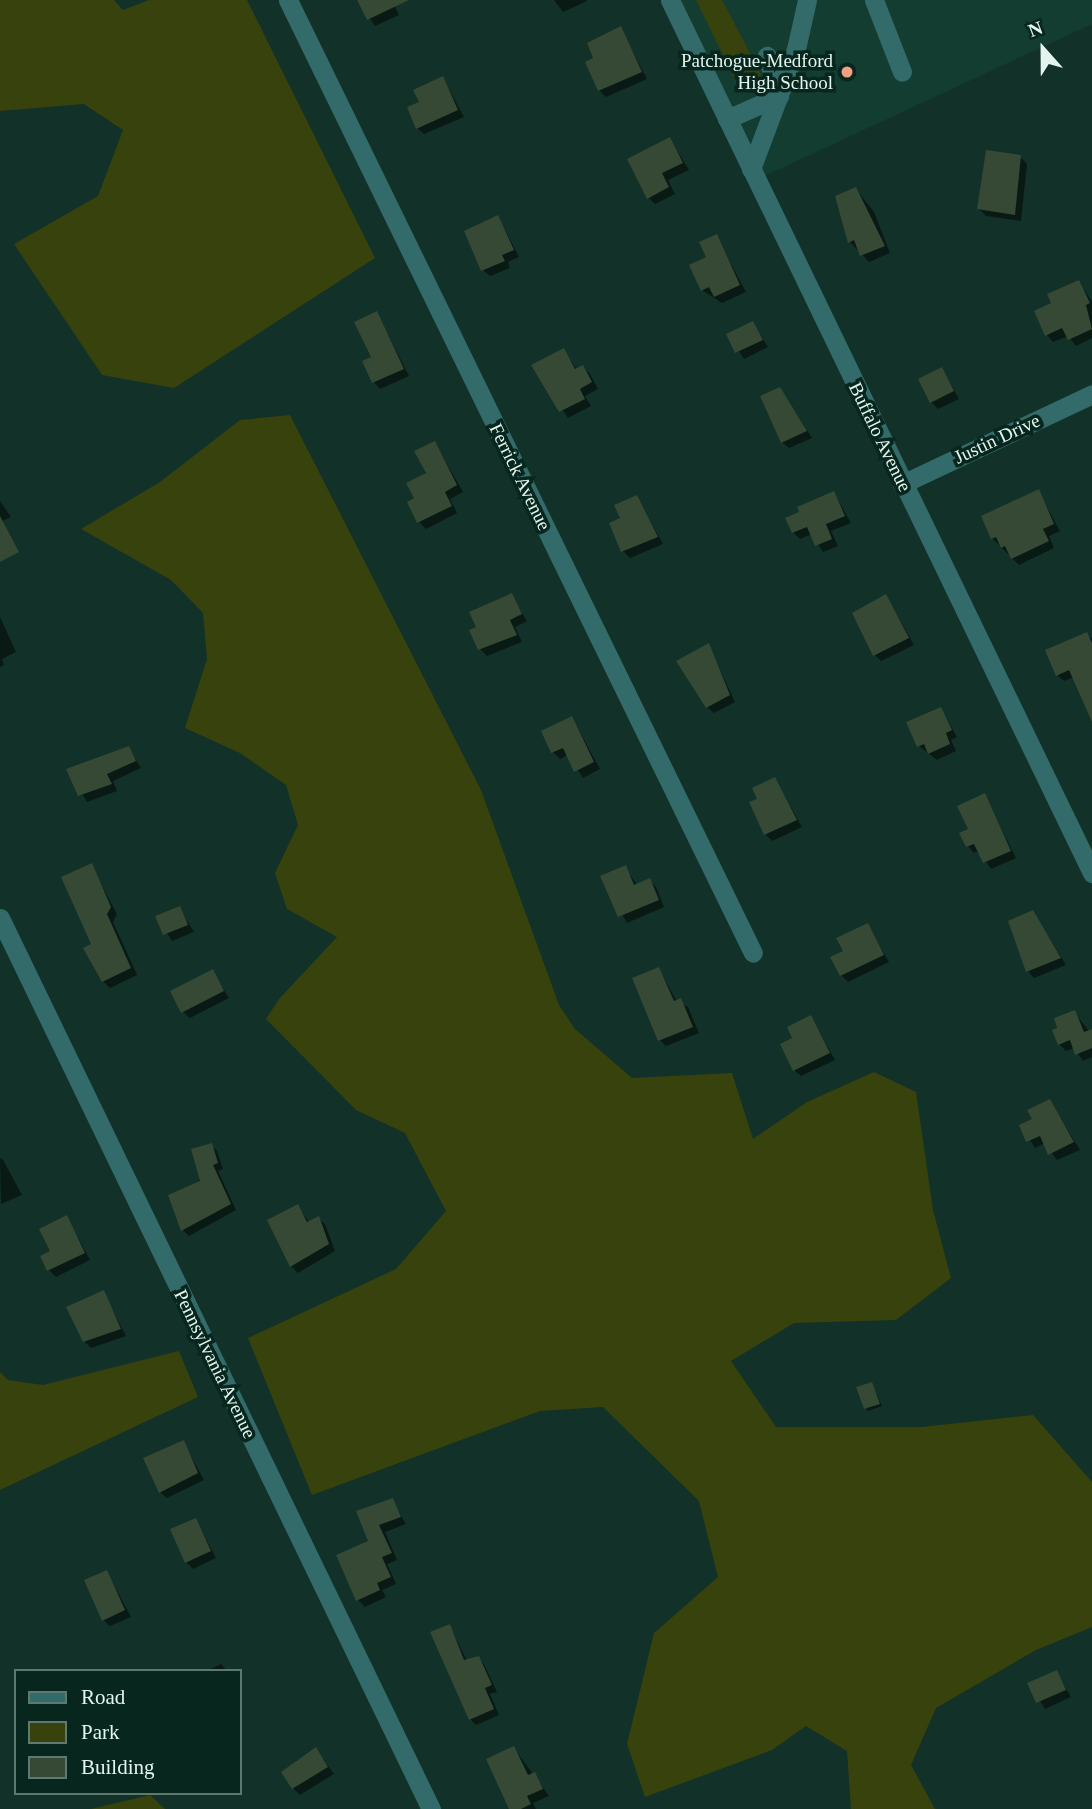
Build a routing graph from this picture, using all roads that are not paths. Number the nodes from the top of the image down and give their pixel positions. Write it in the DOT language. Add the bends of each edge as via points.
graph roads {
  1 [pos="288,0"];
  2 [pos="670,0"];
  3 [pos="807,0"];
  4 [pos="874,0"];
  5 [pos="766,56"];
  6 [pos="902,72"];
  7 [pos="779,96"];
  8 [pos="727,119"];
  9 [pos="751,169"];
  10 [pos="1092,394"];
  11 [pos="902,484"];
  12 [pos="1092,873"];
  13 [pos="0,918"];
  14 [pos="753,953"];
  15 [pos="430,1809"];
  1 -- 14 [label="street, Ferrick Avenue"];
  2 -- 8 [label="street, Buffalo Avenue"];
  3 -- 7 [label="street"];
  4 -- 6 [label="street"];
  5 -- 7 [label="street"];
  7 -- 8 [label="street"];
  7 -- 9 [label="street"];
  8 -- 9 [label="street, Buffalo Avenue"];
  9 -- 11 [label="street, Buffalo Avenue"];
  10 -- 11 [label="street, Justin Drive"];
  11 -- 12 [label="street, Buffalo Avenue"];
  13 -- 15 [label="street, Pennsylvania Avenue"];
}
